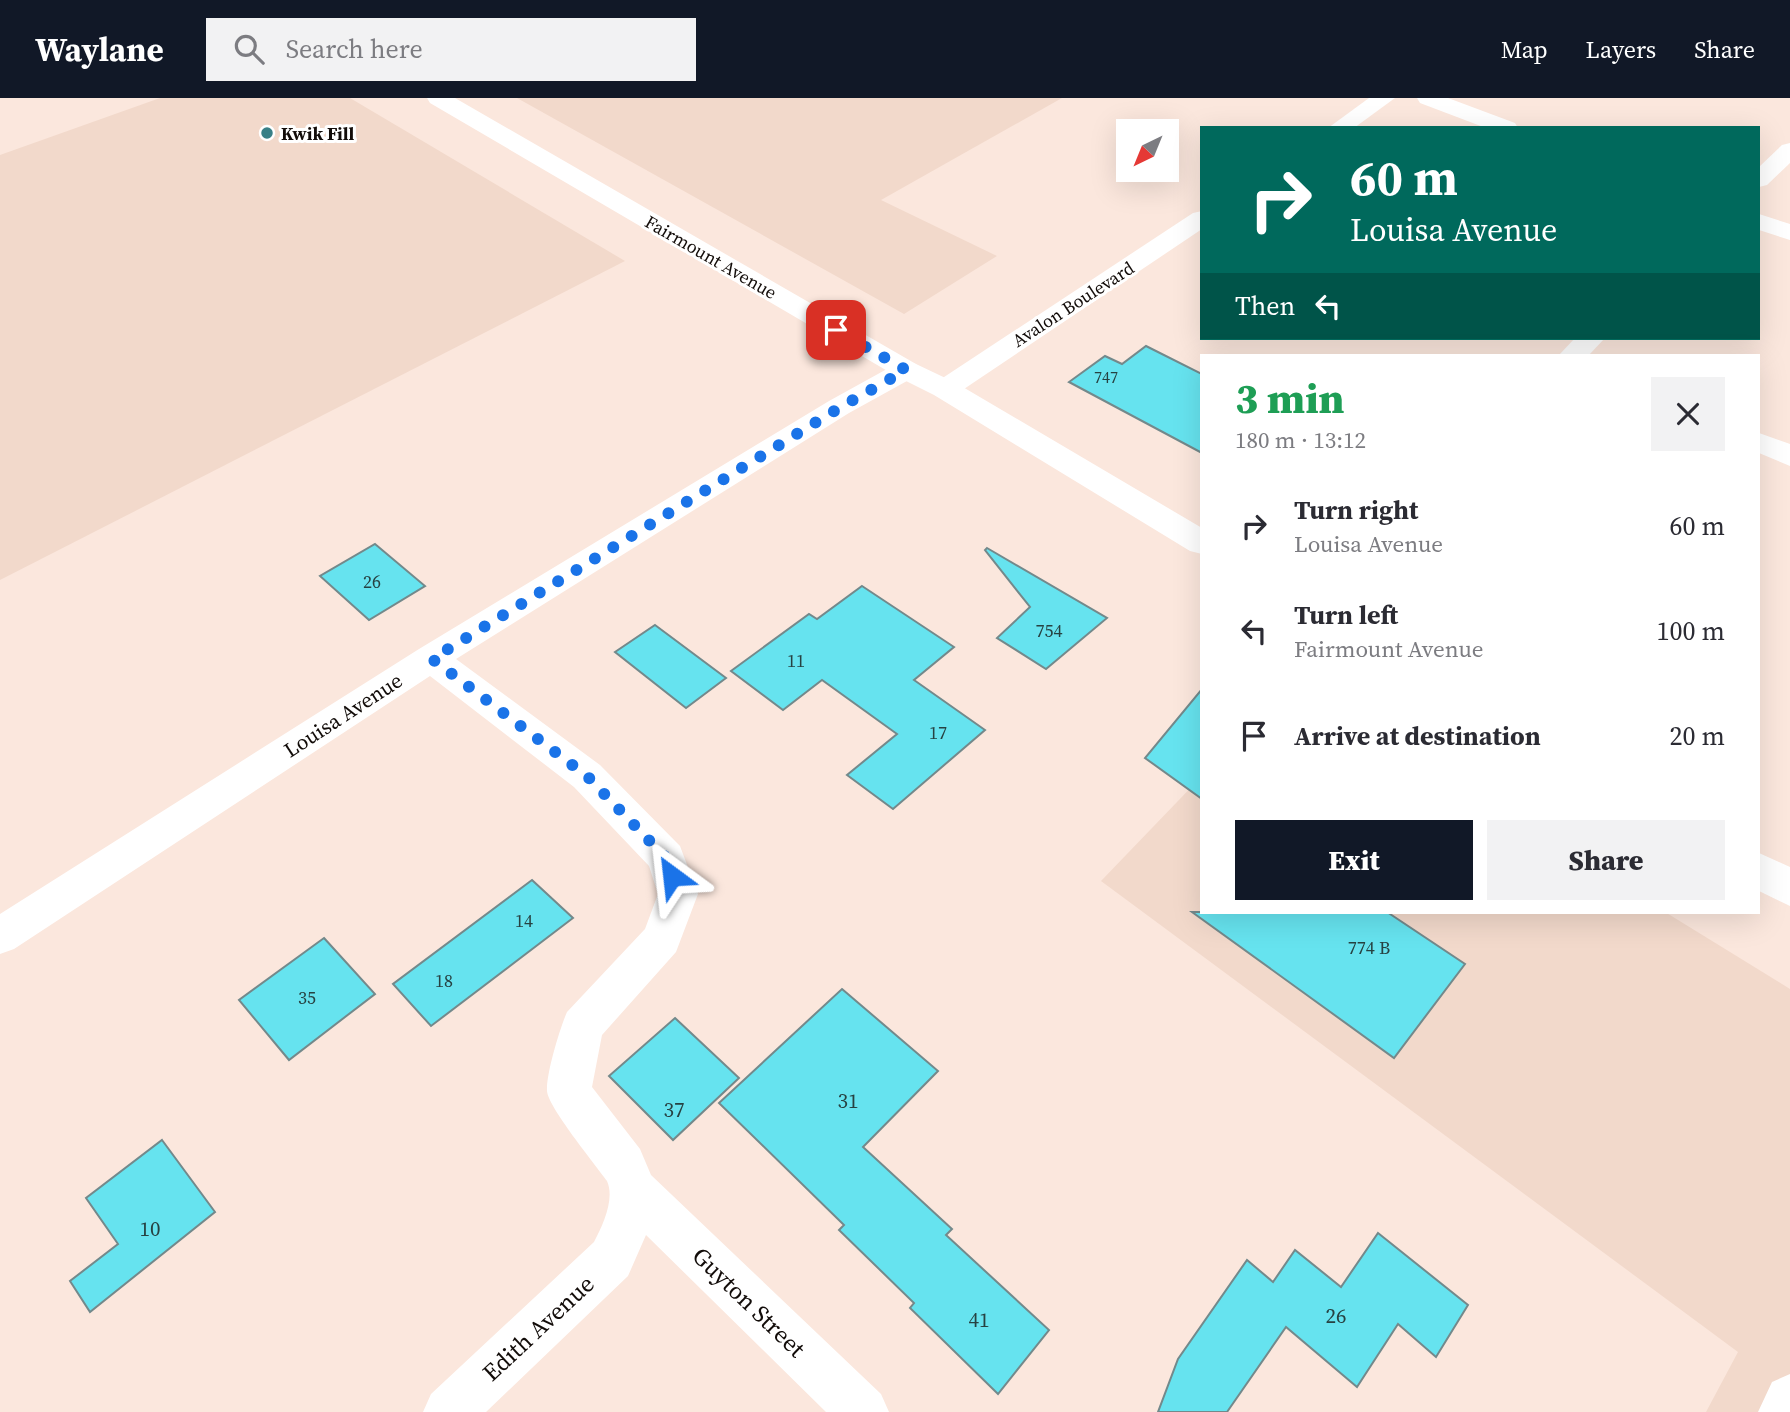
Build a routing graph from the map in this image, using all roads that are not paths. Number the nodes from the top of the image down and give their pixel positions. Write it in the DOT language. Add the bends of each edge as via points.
graph roads {
  1 [pos="438,98"];
  2 [pos="1384,98"];
  3 [pos="1428,98"];
  4 [pos="1342,126"];
  5 [pos="1502,126"];
  6 [pos="1790,150"];
  7 [pos="1760,179"];
  8 [pos="1200,219"];
  9 [pos="1760,221"];
  10 [pos="1790,233"];
  11 [pos="1589,340"];
  12 [pos="1574,354"];
  13 [pos="906,370"];
  14 [pos="945,389"];
  15 [pos="1760,442"];
  16 [pos="1790,456"];
  17 [pos="1200,542"];
  18 [pos="432,659"];
  19 [pos="1760,871"];
  20 [pos="1790,888"];
  21 [pos="0,936"];
  22 [pos="635,1191"];
  23 [pos="1790,1400"];
  24 [pos="449,1412"];
  25 [pos="863,1412"];
  26 [pos="1784,1412"];
  1 -- 13 [label="main road, Fairmount Avenue"];
  2 -- 4 [label="street"];
  3 -- 5 [label="street"];
  6 -- 7 [label="street"];
  8 -- 14 [label="street, Avalon Boulevard"];
  9 -- 10 [label="street"];
  11 -- 12 [label="street"];
  13 -- 14 [label="main road, Fairmount Avenue"];
  13 -- 18 [label="street, Louisa Avenue"];
  14 -- 17 [label="main road, Fairmount Avenue"];
  15 -- 16 [label="street"];
  18 -- 21 [label="street, Louisa Avenue"];
  18 -- 22 [label="street, Guyton Street" via="587,776 666,858 678,894 662,939 582,1026 569,1093 624,1165"];
  19 -- 20 [label="main road"];
  22 -- 24 [label="street, Edith Avenue" via="611,1259"];
  22 -- 25 [label="street, Guyton Street"];
  23 -- 26 [label="street"];
}
